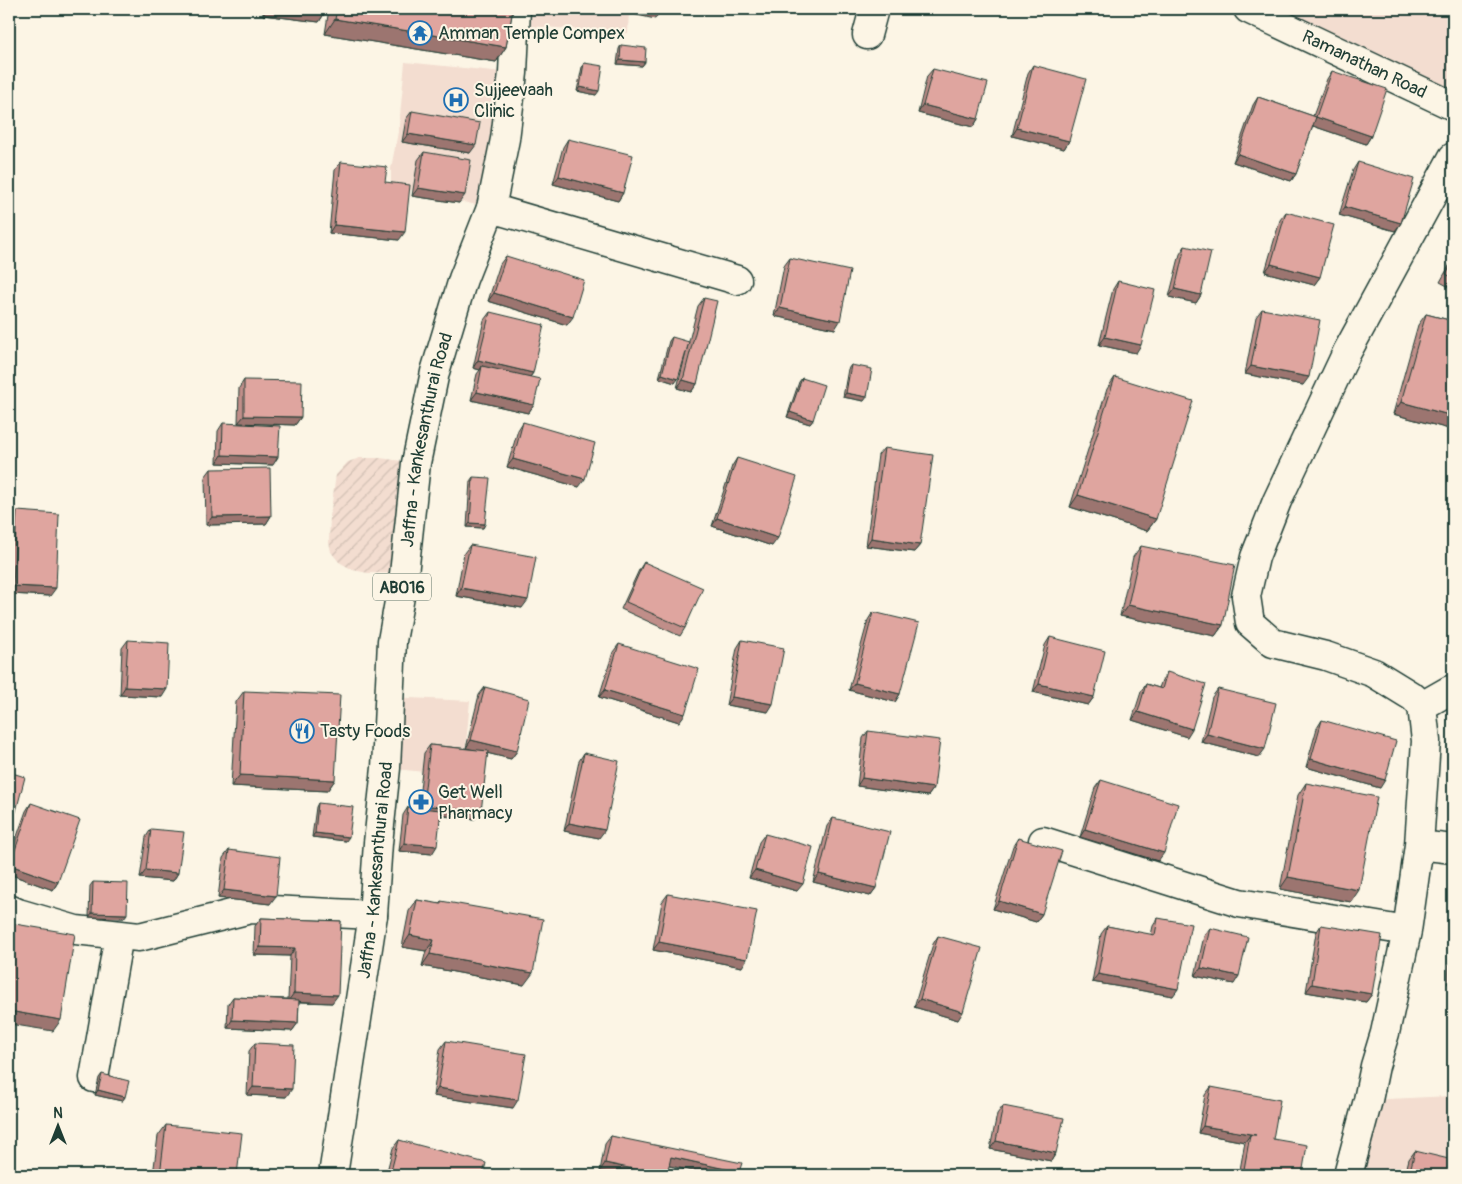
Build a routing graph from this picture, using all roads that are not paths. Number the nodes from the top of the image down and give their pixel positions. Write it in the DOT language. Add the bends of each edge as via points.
graph roads {
  1 [pos="516,9"];
  2 [pos="874,9"];
  3 [pos="1248,9"];
  4 [pos="867,35"];
  5 [pos="1453,106"];
  6 [pos="1453,157"];
  7 [pos="491,208"];
  8 [pos="737,280"];
  9 [pos="1453,690"];
  10 [pos="1422,706"];
  11 [pos="1043,841"];
  12 [pos="1419,844"];
  13 [pos="1453,850"];
  14 [pos="9,908"];
  15 [pos="373,915"];
  16 [pos="1407,931"];
  17 [pos="119,935"];
  18 [pos="94,1078"];
  19 [pos="333,1175"];
  20 [pos="1348,1175"];
  1 -- 7 [label="street, Jaffna - Kankesanthurai Road / AB016" via="505,139"];
  2 -- 4 [label="street"];
  3 -- 5 [label="street, Ramanathan Road"];
  6 -- 10 [label="street" via="1347,352 1277,501 1255,557 1246,596 1250,623 1273,643 1326,656 1374,673 1414,697"];
  7 -- 8 [label="street"];
  7 -- 15 [label="street, Jaffna - Kankesanthurai Road / AB016" via="463,279 434,372 416,463 404,574 392,641 386,768"];
  9 -- 10 [label="street"];
  10 -- 12 [label="street" via="1426,741"];
  11 -- 16 [label="street" via="1239,903"];
  12 -- 13 [label="street"];
  12 -- 16 [label="street"];
  14 -- 17 [label="street" via="76,930"];
  15 -- 17 [label="street" via="251,908 139,937"];
  15 -- 19 [label="street, Jaffna - Kankesanthurai Road / AB016"];
  16 -- 20 [label="street" via="1385,1033"];
  17 -- 18 [label="street"];
}
